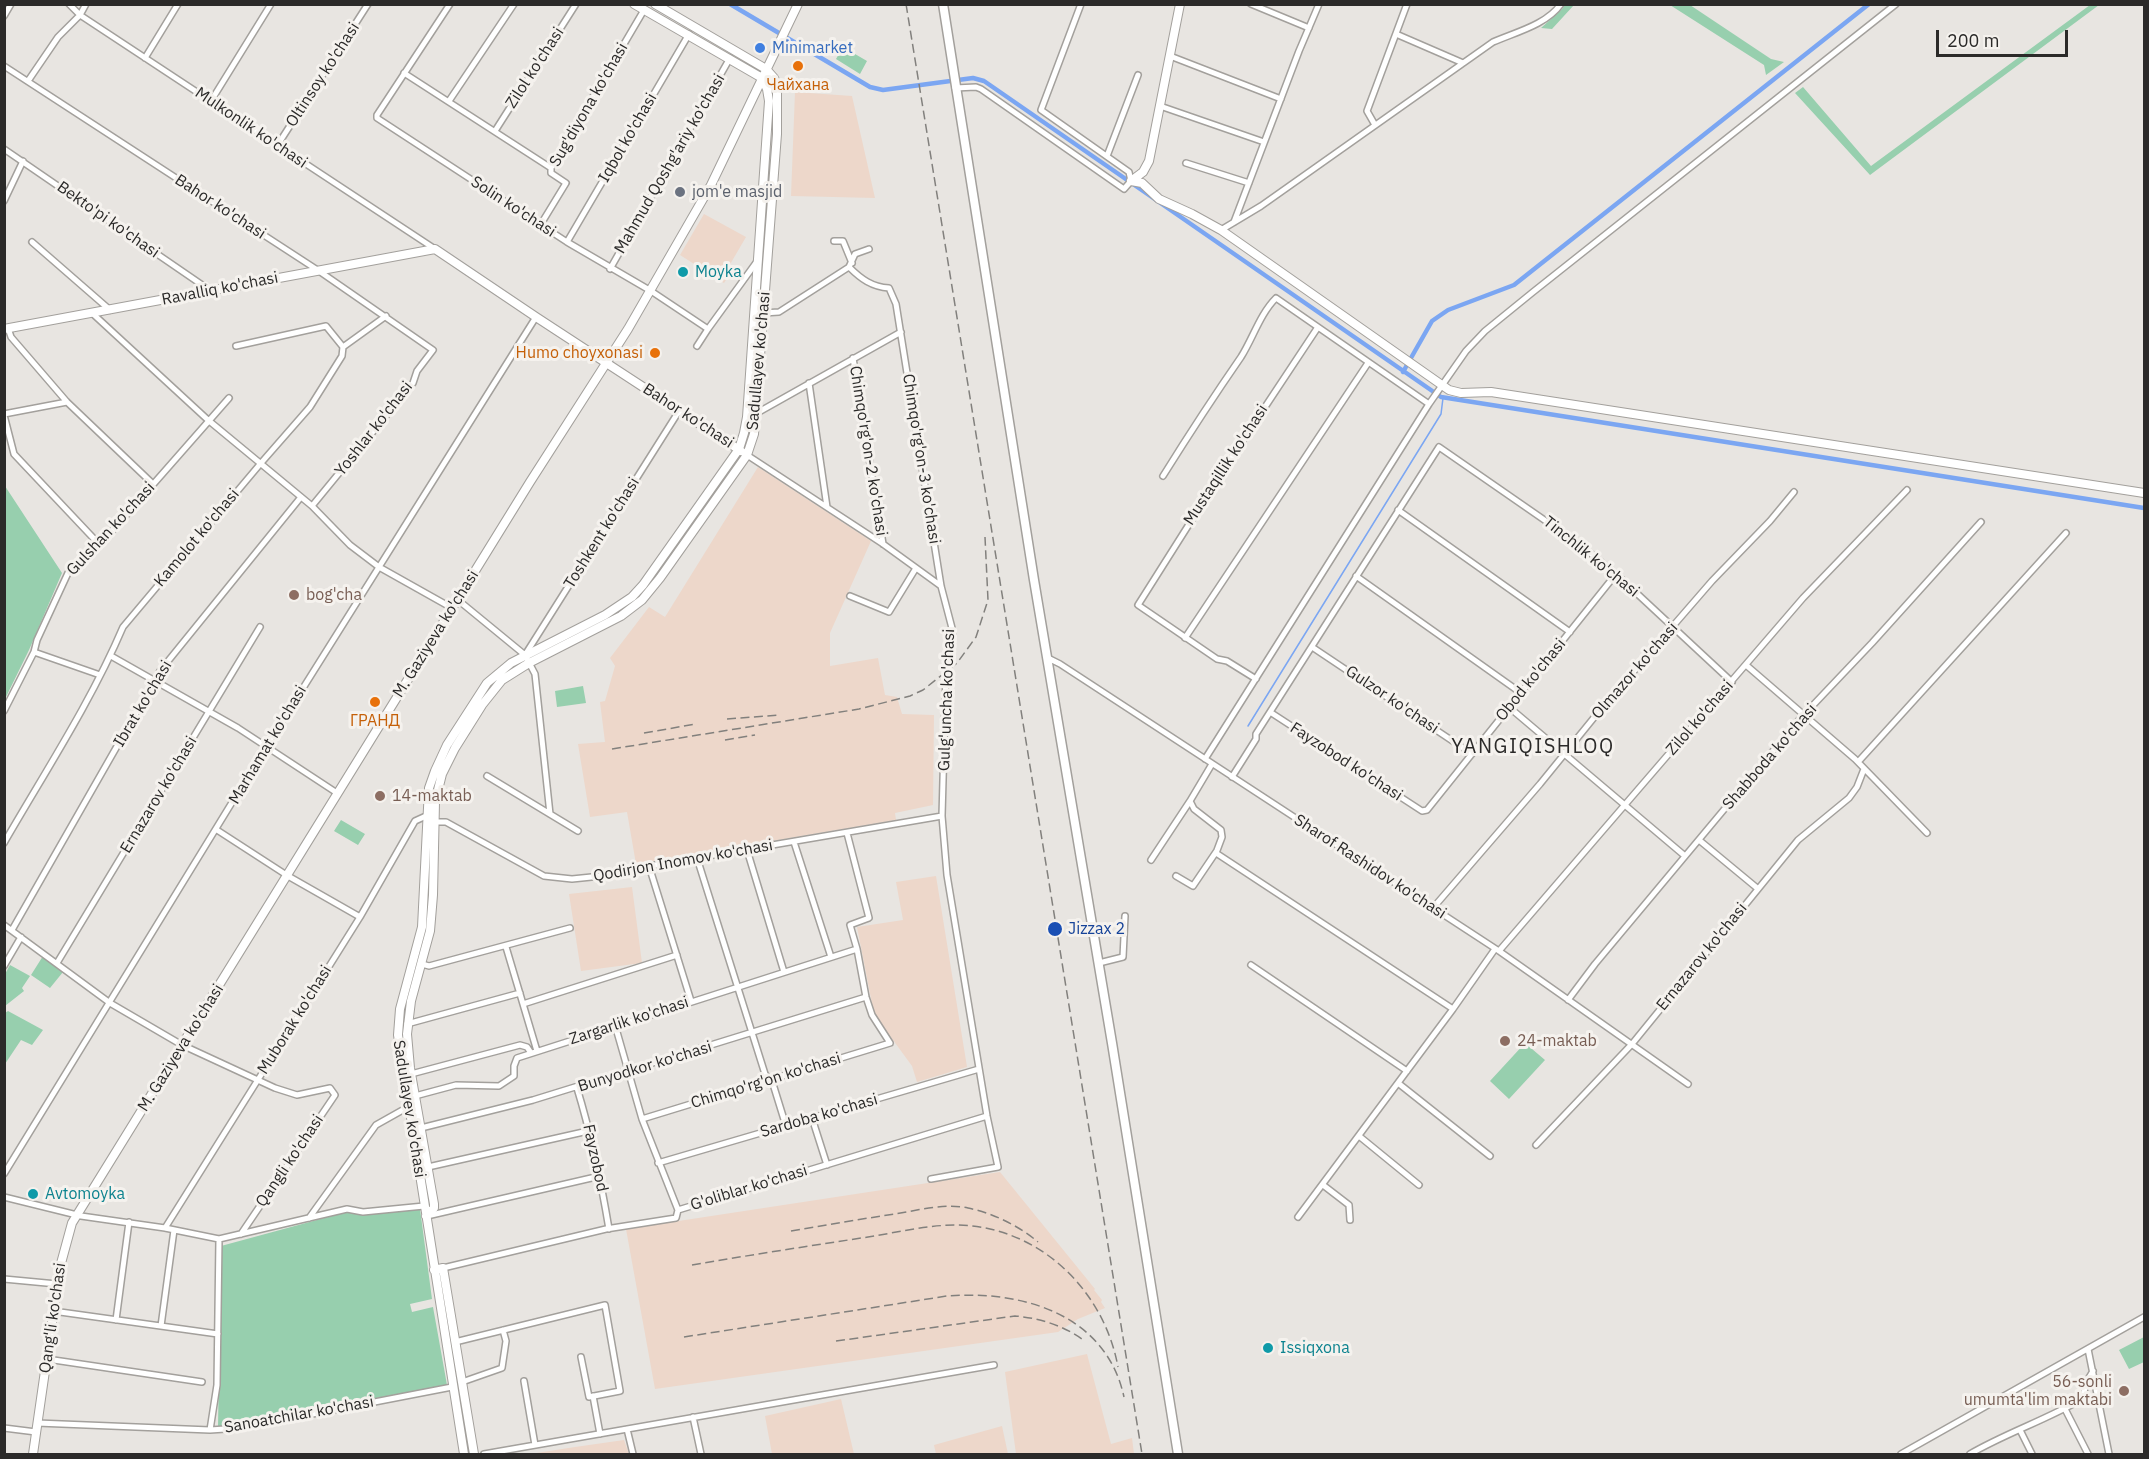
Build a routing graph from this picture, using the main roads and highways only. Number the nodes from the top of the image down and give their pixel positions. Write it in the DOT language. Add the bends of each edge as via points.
graph roads {
  1 [pos="943,4"];
  2 [pos="1178,1455"];
  1 -- 2 [label="main road"];
}
